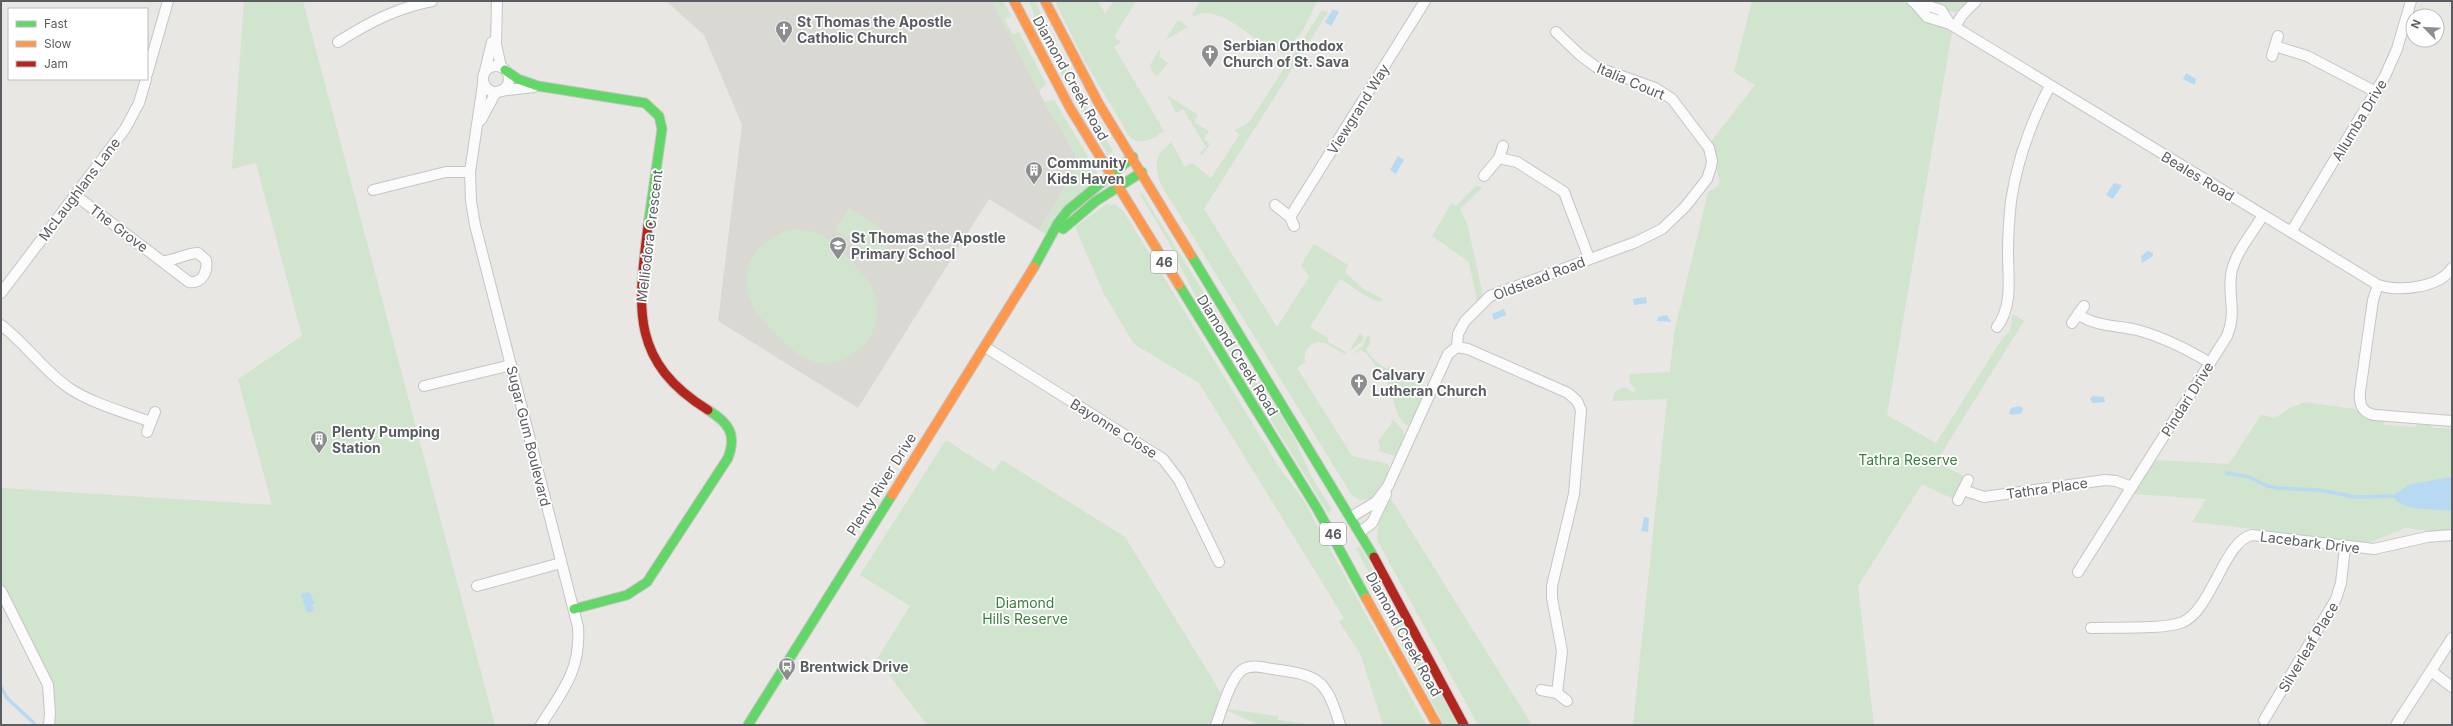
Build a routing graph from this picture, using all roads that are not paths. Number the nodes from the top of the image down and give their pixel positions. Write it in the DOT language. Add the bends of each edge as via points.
graph roads {
  1 [pos="168,1"];
  2 [pos="432,1"];
  3 [pos="497,1"];
  4 [pos="1014,1"];
  5 [pos="1045,1"];
  6 [pos="1425,1"];
  7 [pos="1976,1"];
  8 [pos="2411,1"];
  9 [pos="1913,2"];
  10 [pos="1952,26"];
  11 [pos="495,27"];
  12 [pos="1556,32"];
  13 [pos="338,42"];
  14 [pos="2272,56"];
  15 [pos="503,69"];
  16 [pos="148,71"];
  17 [pos="485,71"];
  18 [pos="146,80"];
  19 [pos="483,84"];
  20 [pos="538,86"];
  21 [pos="2050,86"];
  22 [pos="498,92"];
  23 [pos="2376,92"];
  24 [pos="474,139"];
  25 [pos="1503,146"];
  26 [pos="1133,157"];
  27 [pos="1499,158"];
  28 [pos="470,172"];
  29 [pos="1142,172"];
  30 [pos="1110,174"];
  31 [pos="1484,176"];
  32 [pos="1707,178"];
  33 [pos="1118,188"];
  34 [pos="373,190"];
  35 [pos="75,195"];
  36 [pos="1276,205"];
  37 [pos="2263,215"];
  38 [pos="2291,232"];
  39 [pos="1589,258"];
  40 [pos="1039,259"];
  41 [pos="163,261"];
  42 [pos="2452,268"];
  43 [pos="2378,285"];
  44 [pos="1,293"];
  45 [pos="2078,314"];
  46 [pos="1,325"];
  47 [pos="1997,327"];
  48 [pos="985,347"];
  49 [pos="1457,347"];
  50 [pos="2210,363"];
  51 [pos="511,365"];
  52 [pos="424,386"];
  53 [pos="155,412"];
  54 [pos="2452,421"];
  55 [pos="151,422"];
  56 [pos="147,432"];
  57 [pos="1968,480"];
  58 [pos="1388,486"];
  59 [pos="2132,486"];
  60 [pos="1963,490"];
  61 [pos="1958,500"];
  62 [pos="1351,517"];
  63 [pos="1337,530"];
  64 [pos="1360,532"];
  65 [pos="2452,535"];
  66 [pos="2345,547"];
  67 [pos="1219,562"];
  68 [pos="561,563"];
  69 [pos="2078,572"];
  70 [pos="477,586"];
  71 [pos="1,591"];
  72 [pos="574,609"];
  73 [pos="2091,628"];
  74 [pos="2452,638"];
  75 [pos="2431,672"];
  76 [pos="2452,687"];
  77 [pos="1541,690"];
  78 [pos="1557,693"];
  79 [pos="1567,701"];
  80 [pos="2264,720"];
  81 [pos="49,725"];
  82 [pos="541,725"];
  83 [pos="748,725"];
  84 [pos="1216,725"];
  85 [pos="1340,725"];
  86 [pos="1437,725"];
  87 [pos="1464,725"];
  88 [pos="2396,725"];
  1 -- 16 [label="street"];
  2 -- 13 [label="street" via="404,8 375,20"];
  3 -- 11 [label="street"];
  4 -- 30 [label="main road, Diamond Creek Road / 46" via="1043,60"];
  5 -- 26 [label="main road, Diamond Creek Road / 46" via="1086,80"];
  6 -- 36 [label="street, Viewgrand Way" via="1292,221"];
  7 -- 10 [label="street"];
  8 -- 23 [label="street, Allumba Drive" via="2397,49"];
  9 -- 10 [label="street, Beales Road" via="1941,10"];
  10 -- 21 [label="street, Beales Road"];
  11 -- 15 [label="street" via="496,48"];
  11 -- 17 [label="street"];
  12 -- 32 [label="street, Italia Court" via="1596,67 1655,88 1672,99 1709,148 1712,161"];
  14 -- 23 [label="street" via="2276,41"];
  15 -- 17 [label="street" via="493,66"];
  15 -- 20 [label="main road, Melliodora Crescent" via="518,79"];
  15 -- 22 [label="street" via="508,82"];
  17 -- 19 [label="street"];
  18 -- 35 [label="street, McLaughlans Lane" via="133,116"];
  19 -- 22 [label="street" via="488,90"];
  19 -- 24 [label="street, Sugar Gum Boulevard"];
  20 -- 22 [label="street, Melliodora Crescent"];
  20 -- 72 [label="main road, Melliodora Crescent" via="639,101 649,105 659,116 662,129 640,293 644,331 652,354 665,375 683,393 726,424 733,440 728,458 647,582 627,595"];
  21 -- 37 [label="street, Beales Road"];
  21 -- 47 [label="street" via="2029,133 2014,186 2008,232 2008,298 2004,316"];
  22 -- 24 [label="street, Sugar Gum Boulevard" via="484,113"];
  23 -- 38 [label="street, Allumba Drive"];
  24 -- 28 [label="street, Sugar Gum Boulevard"];
  25 -- 27 [label="street"];
  26 -- 29 [label="main road, Diamond Creek Road / 46"];
  26 -- 30 [label="main road, Plenty River Drive"];
  27 -- 31 [label="street"];
  27 -- 39 [label="street" via="1517,162 1564,192"];
  28 -- 34 [label="street" via="446,172"];
  28 -- 51 [label="street, Sugar Gum Boulevard" via="470,201 475,225"];
  29 -- 33 [label="main road, Plenty River Drive"];
  29 -- 62 [label="main road, Diamond Creek Road / 46"];
  30 -- 33 [label="main road, Diamond Creek Road / 46"];
  30 -- 40 [label="main road, Plenty River Drive" via="1068,210"];
  32 -- 39 [label="street, Oldstead Road" via="1686,207 1662,229 1636,242"];
  33 -- 40 [label="main road, Plenty River Drive" via="1077,216 1058,234"];
  33 -- 63 [label="main road, Diamond Creek Road / 46"];
  35 -- 41 [label="street, The Grove"];
  35 -- 44 [label="street, McLaughlans Lane"];
  37 -- 38 [label="street, Beales Road"];
  37 -- 50 [label="street, Pindari Drive" via="2234,266 2230,283 2232,319 2226,336"];
  38 -- 43 [label="street, Beales Road"];
  39 -- 49 [label="street, Oldstead Road" via="1490,296 1465,321 1458,334"];
  40 -- 48 [label="main road, Plenty River Drive"];
  42 -- 43 [label="street, Beales Road" via="2444,278 2431,284 2390,288"];
  43 -- 54 [label="street" via="2373,300 2360,392 2361,406 2368,414"];
  45 -- 50 [label="street" via="2092,323 2156,336"];
  46 -- 55 [label="street" via="26,345 68,388 87,398"];
  48 -- 67 [label="street, Bayonne Close" via="1162,459 1179,480"];
  48 -- 83 [label="main road, Plenty River Drive"];
  49 -- 58 [label="street, Oldstead Road" via="1448,354"];
  49 -- 78 [label="street" via="1468,349 1568,393 1577,401 1581,410 1571,509 1552,586 1562,651"];
  50 -- 59 [label="street, Pindari Drive"];
  51 -- 52 [label="street"];
  51 -- 68 [label="street, Sugar Gum Boulevard"];
  53 -- 55 [label="street"];
  55 -- 56 [label="street"];
  57 -- 60 [label="street"];
  58 -- 62 [label="street, Oldstead Road" via="1376,502"];
  58 -- 64 [label="street, Oldstead Road" via="1378,514 1372,523"];
  59 -- 60 [label="street, Tathra Place" via="2105,480 1984,497"];
  59 -- 69 [label="street, Pindari Drive"];
  60 -- 61 [label="street"];
  62 -- 63 [label="main road"];
  62 -- 64 [label="main road, Diamond Creek Road / 46"];
  63 -- 64 [label="main road" via="1348,538"];
  63 -- 86 [label="main road, Diamond Creek Road / 46"];
  64 -- 87 [label="main road, Diamond Creek Road / 46"];
  65 -- 66 [label="street, Lacebark Drive" via="2427,536 2385,548"];
  66 -- 73 [label="street, Lacebark Drive" via="2252,535 2245,537 2236,546 2200,604 2184,621 2169,625"];
  66 -- 80 [label="street, Silverleaf Place" via="2341,583 2336,599"];
  68 -- 70 [label="street"];
  68 -- 72 [label="street, Sugar Gum Boulevard"];
  71 -- 81 [label="street" via="48,685"];
  72 -- 82 [label="street, Sugar Gum Boulevard" via="578,627 578,656 569,678"];
  74 -- 75 [label="street"];
  75 -- 76 [label="street"];
  75 -- 88 [label="street"];
  77 -- 78 [label="street"];
  78 -- 79 [label="street"];
  84 -- 85 [label="street" via="1237,676 1243,669 1251,666 1295,672 1317,681 1329,693"];
}
